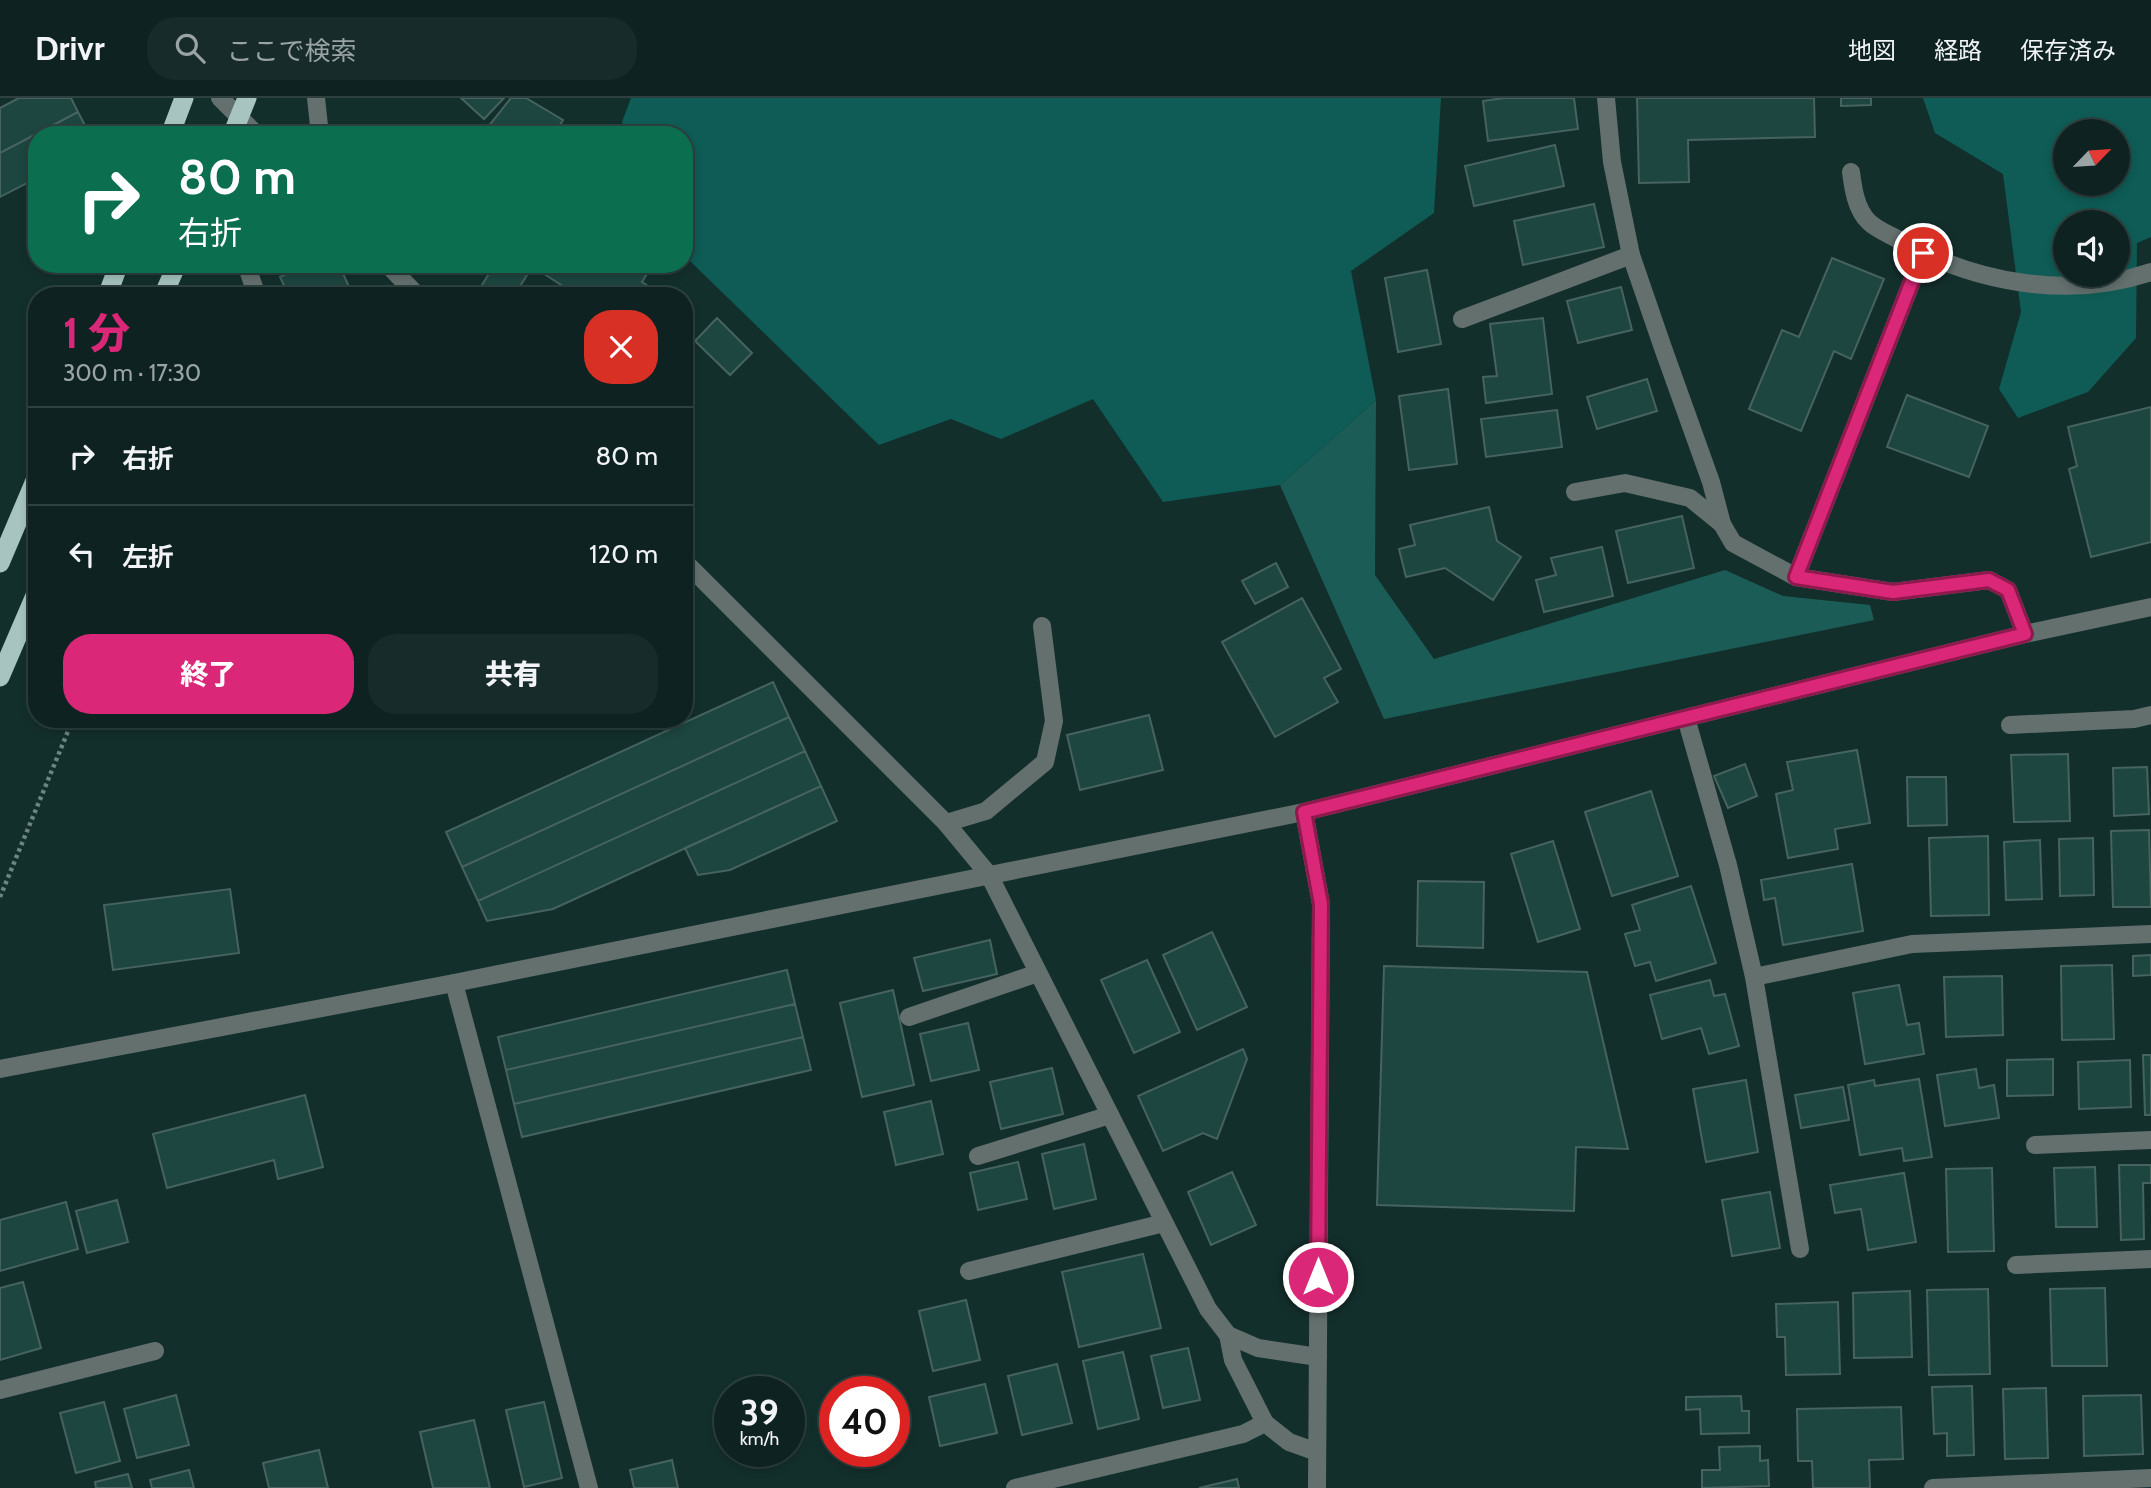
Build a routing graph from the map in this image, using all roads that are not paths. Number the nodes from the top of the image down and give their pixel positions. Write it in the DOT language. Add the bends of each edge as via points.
graph roads {
  1 [pos="184,98"];
  2 [pos="220,98"];
  3 [pos="247,98"];
  4 [pos="316,98"];
  5 [pos="1606,98"];
  6 [pos="173,126"];
  7 [pos="236,126"];
  8 [pos="319,126"];
  9 [pos="1851,172"];
  10 [pos="1923,253"];
  11 [pos="1631,255"];
  12 [pos="2151,272"];
  13 [pos="396,273"];
  14 [pos="409,287"];
  15 [pos="1462,319"];
  16 [pos="1574,492"];
  17 [pos="28,497"];
  18 [pos="1722,524"];
  19 [pos="0,563"];
  20 [pos="693,570"];
  21 [pos="1796,577"];
  22 [pos="2151,607"];
  23 [pos="28,612"];
  24 [pos="1042,626"];
  25 [pos="2025,634"];
  26 [pos="0,677"];
  27 [pos="2151,715"];
  28 [pos="1686,718"];
  29 [pos="2010,725"];
  30 [pos="1304,812"];
  31 [pos="946,823"];
  32 [pos="989,875"];
  33 [pos="2151,934"];
  34 [pos="1038,973"];
  35 [pos="1754,977"];
  36 [pos="454,983"];
  37 [pos="909,1017"];
  38 [pos="0,1069"];
  39 [pos="1110,1115"];
  40 [pos="2151,1140"];
  41 [pos="2035,1145"];
  42 [pos="978,1156"];
  43 [pos="1164,1223"];
  44 [pos="1800,1249"];
  45 [pos="2151,1259"];
  46 [pos="2016,1265"];
  47 [pos="969,1271"];
  48 [pos="1228,1335"];
  49 [pos="155,1351"];
  50 [pos="1318,1357"];
  51 [pos="0,1390"];
  52 [pos="1265,1423"];
  53 [pos="1317,1452"];
  54 [pos="2151,1478"];
  55 [pos="589,1488"];
  56 [pos="1015,1488"];
  57 [pos="1317,1488"];
  58 [pos="1933,1488"];
  1 -- 6 [label="highway"];
  2 -- 7 [label="street"];
  3 -- 7 [label="highway"];
  4 -- 8 [label="street"];
  5 -- 11 [label="street" via="1612,162"];
  9 -- 10 [label="street" via="1854,196 1868,221"];
  10 -- 12 [label="street" via="2005,282 2072,287"];
  10 -- 21 [label="street"];
  11 -- 15 [label="street"];
  11 -- 18 [label="street"];
  13 -- 14 [label="street"];
  16 -- 18 [label="street" via="1625,484 1689,498"];
  17 -- 19 [label="highway"];
  18 -- 21 [label="street" via="1733,543"];
  20 -- 31 [label="street"];
  21 -- 25 [label="street" via="1893,592 1989,580 2008,590"];
  22 -- 25 [label="street"];
  23 -- 26 [label="highway"];
  24 -- 31 [label="street" via="1054,721 1045,762 986,811"];
  25 -- 28 [label="street"];
  27 -- 29 [label="street"];
  28 -- 30 [label="street"];
  28 -- 35 [label="street"];
  30 -- 32 [label="street"];
  30 -- 50 [label="street" via="1321,904"];
  31 -- 32 [label="street"];
  32 -- 34 [label="street"];
  32 -- 36 [label="street"];
  33 -- 35 [label="street" via="1912,944"];
  34 -- 37 [label="street"];
  34 -- 39 [label="street"];
  35 -- 44 [label="street"];
  36 -- 38 [label="street"];
  36 -- 55 [label="street"];
  39 -- 42 [label="street"];
  39 -- 43 [label="street"];
  40 -- 41 [label="street"];
  43 -- 47 [label="street"];
  43 -- 48 [label="street" via="1208,1309"];
  45 -- 46 [label="street"];
  48 -- 50 [label="street" via="1258,1348"];
  48 -- 52 [label="street" via="1233,1360"];
  49 -- 51 [label="street"];
  50 -- 53 [label="street"];
  52 -- 53 [label="street" via="1289,1442"];
  52 -- 56 [label="street" via="1243,1434"];
  53 -- 57 [label="street"];
  54 -- 58 [label="street"];
}
